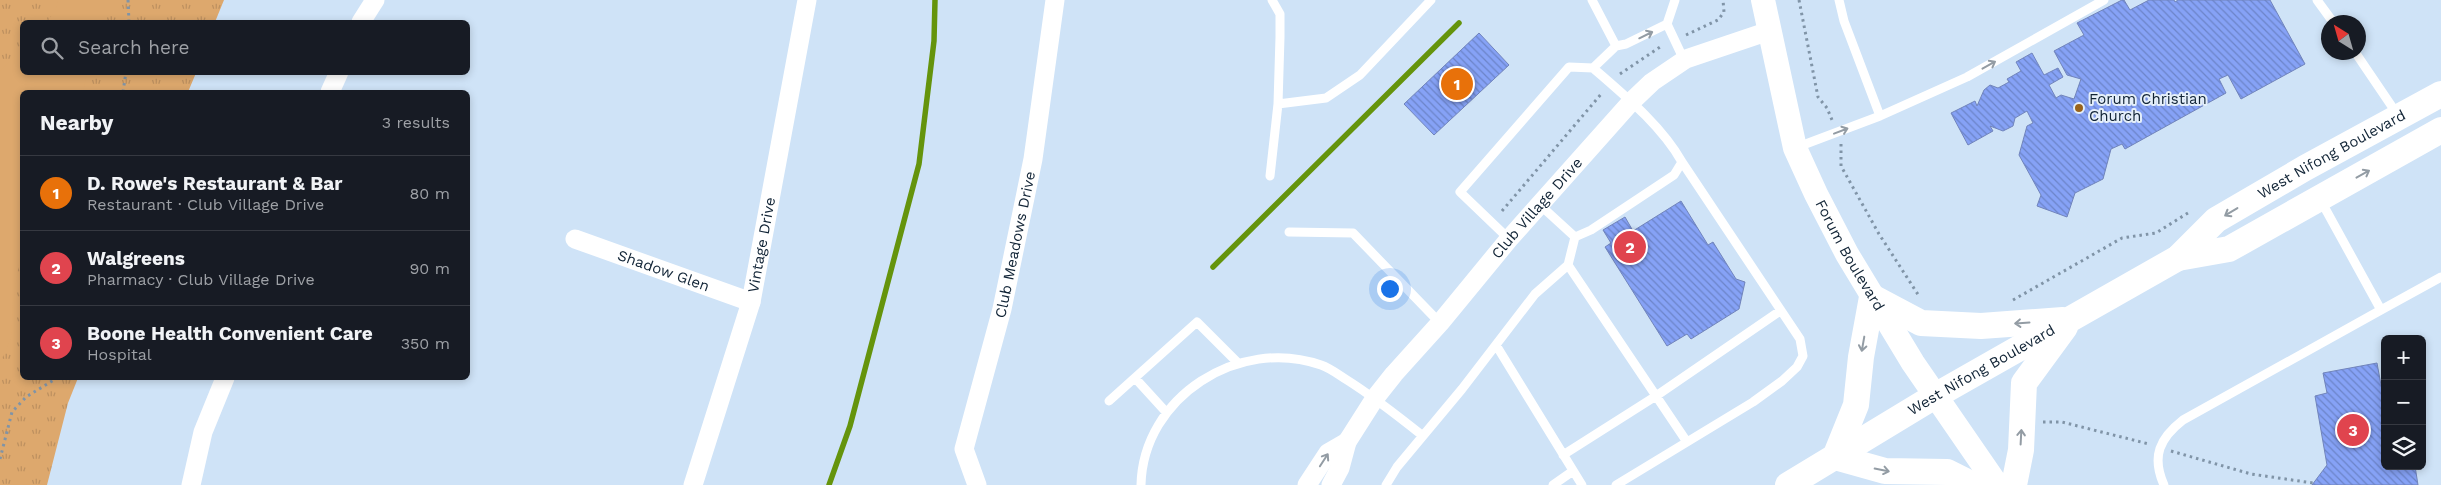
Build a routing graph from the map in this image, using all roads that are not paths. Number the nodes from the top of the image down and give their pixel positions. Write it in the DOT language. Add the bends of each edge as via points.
graph roads {
  1 [pos="376,0"];
  2 [pos="807,0"];
  3 [pos="1055,0"];
  4 [pos="1272,0"];
  5 [pos="1431,0"];
  6 [pos="1592,0"];
  7 [pos="1675,0"];
  8 [pos="1763,0"];
  9 [pos="1839,0"];
  10 [pos="2104,0"];
  11 [pos="2317,0"];
  12 [pos="2328,15"];
  13 [pos="362,20"];
  14 [pos="1667,24"];
  15 [pos="1769,30"];
  16 [pos="1616,46"];
  17 [pos="1684,60"];
  18 [pos="2361,60"];
  19 [pos="1593,68"];
  20 [pos="338,75"];
  21 [pos="331,90"];
  22 [pos="2441,94"];
  23 [pos="1631,102"];
  24 [pos="1278,104"];
  25 [pos="1880,116"];
  26 [pos="2398,117"];
  27 [pos="2441,130"];
  28 [pos="1795,148"];
  29 [pos="1682,162"];
  30 [pos="1270,176"];
  31 [pos="2320,198"];
  32 [pos="1540,205"];
  33 [pos="1289,232"];
  34 [pos="1575,237"];
  35 [pos="1509,239"];
  36 [pos="575,240"];
  37 [pos="2178,258"];
  38 [pos="1568,264"];
  39 [pos="2441,277"];
  40 [pos="1872,296"];
  41 [pos="751,302"];
  42 [pos="1780,310"];
  43 [pos="2381,310"];
  44 [pos="2071,319"];
  45 [pos="1440,323"];
  46 [pos="1496,346"];
  47 [pos="1238,363"];
  48 [pos="1135,378"];
  49 [pos="224,380"];
  50 [pos="1656,396"];
  51 [pos="1935,396"];
  52 [pos="1375,398"];
  53 [pos="1109,400"];
  54 [pos="1166,412"];
  55 [pos="1423,436"];
  56 [pos="1347,442"];
  57 [pos="1687,442"];
  58 [pos="1564,455"];
  59 [pos="1835,457"];
  60 [pos="1573,471"];
  61 [pos="191,485"];
  62 [pos="693,485"];
  63 [pos="977,485"];
  64 [pos="1141,485"];
  65 [pos="1307,485"];
  66 [pos="1331,485"];
  67 [pos="1386,485"];
  68 [pos="1553,485"];
  69 [pos="1582,485"];
  70 [pos="1616,485"];
  71 [pos="1788,485"];
  72 [pos="1973,485"];
  73 [pos="1997,485"];
  74 [pos="2014,485"];
  75 [pos="2164,485"];
  1 -- 13 [label="street"];
  2 -- 41 [label="street, Vintage Drive"];
  3 -- 63 [label="street, Club Meadows Drive" via="1033,159 1006,290 964,449"];
  4 -- 24 [label="lane" via="1280,14"];
  5 -- 24 [label="lane" via="1360,75 1326,98"];
  6 -- 16 [label="lane"];
  7 -- 14 [label="lane"];
  8 -- 15 [label="street, Forum Boulevard"];
  9 -- 25 [label="lane"];
  25 -- 10 [label="lane, one-way" via="1967,77"];
  11 -- 12 [label="lane"];
  16 -- 14 [label="lane, one-way"];
  14 -- 17 [label="lane"];
  15 -- 17 [label="street, Club Village Drive"];
  15 -- 28 [label="street, Forum Boulevard"];
  16 -- 19 [label="lane"];
  17 -- 23 [label="street, Club Village Drive" via="1652,82"];
  18 -- 26 [label="lane"];
  19 -- 23 [label="lane"];
  19 -- 35 [label="lane" via="1570,67 1460,192"];
  20 -- 21 [label="street"];
  22 -- 26 [label="main road, West Nifong Boulevard"];
  23 -- 29 [label="lane"];
  23 -- 32 [label="street, Club Village Drive"];
  24 -- 30 [label="lane"];
  28 -- 25 [label="lane, one-way"];
  26 -- 31 [label="main road" via="2400,125 2396,133 2342,166"];
  26 -- 37 [label="main road, West Nifong Boulevard, one-way" via="2216,220"];
  31 -- 27 [label="main road, West Nifong Boulevard, one-way"];
  28 -- 40 [label="street, Forum Boulevard" via="1820,202"];
  29 -- 34 [label="lane" via="1674,175 1591,230"];
  29 -- 42 [label="lane"];
  31 -- 37 [label="main road, West Nifong Boulevard" via="2229,249"];
  31 -- 43 [label="lane"];
  32 -- 34 [label="lane"];
  32 -- 35 [label="street, Club Village Drive"];
  33 -- 45 [label="lane" via="1353,233"];
  34 -- 38 [label="lane"];
  35 -- 45 [label="street, Club Village Drive"];
  36 -- 41 [label="street, Shadow Glen"];
  37 -- 44 [label="main road, West Nifong Boulevard"];
  38 -- 46 [label="lane" via="1535,294"];
  38 -- 50 [label="lane"];
  39 -- 43 [label="lane"];
  44 -- 40 [label="main road, one-way" via="1981,326 1921,324"];
  40 -- 51 [label="street, Forum Boulevard"];
  40 -- 59 [label="main road, one-way" via="1856,406"];
  41 -- 62 [label="street, Vintage Drive"];
  42 -- 50 [label="lane"];
  42 -- 57 [label="lane" via="1800,339 1803,356 1797,367 1752,402"];
  43 -- 75 [label="lane" via="2183,420 2167,433 2158,452 2158,472"];
  44 -- 51 [label="main road, West Nifong Boulevard"];
  74 -- 44 [label="main road, one-way" via="2021,450 2024,383"];
  45 -- 52 [label="street, Club Village Drive"];
  46 -- 55 [label="lane"];
  46 -- 58 [label="lane"];
  47 -- 48 [label="lane" via="1198,322"];
  47 -- 52 [label="lane" via="1275,358 1321,365"];
  47 -- 54 [label="lane" via="1209,375"];
  48 -- 53 [label="lane"];
  48 -- 54 [label="lane"];
  49 -- 61 [label="street" via="203,432"];
  50 -- 57 [label="lane"];
  50 -- 58 [label="lane"];
  51 -- 59 [label="main road, West Nifong Boulevard"];
  51 -- 73 [label="street, Forum Boulevard"];
  52 -- 55 [label="lane"];
  52 -- 56 [label="street, Club Village Drive"];
  54 -- 64 [label="lane" via="1146,455"];
  55 -- 67 [label="lane"];
  65 -- 56 [label="street, Club Village Drive, one-way" via="1328,453"];
  56 -- 66 [label="street, Club Village Drive" via="1340,468"];
  57 -- 70 [label="lane"];
  58 -- 60 [label="lane"];
  59 -- 71 [label="main road, West Nifong Boulevard"];
  59 -- 72 [label="main road, one-way" via="1885,471 1947,472"];
  60 -- 68 [label="lane"];
  60 -- 69 [label="lane"];
}
